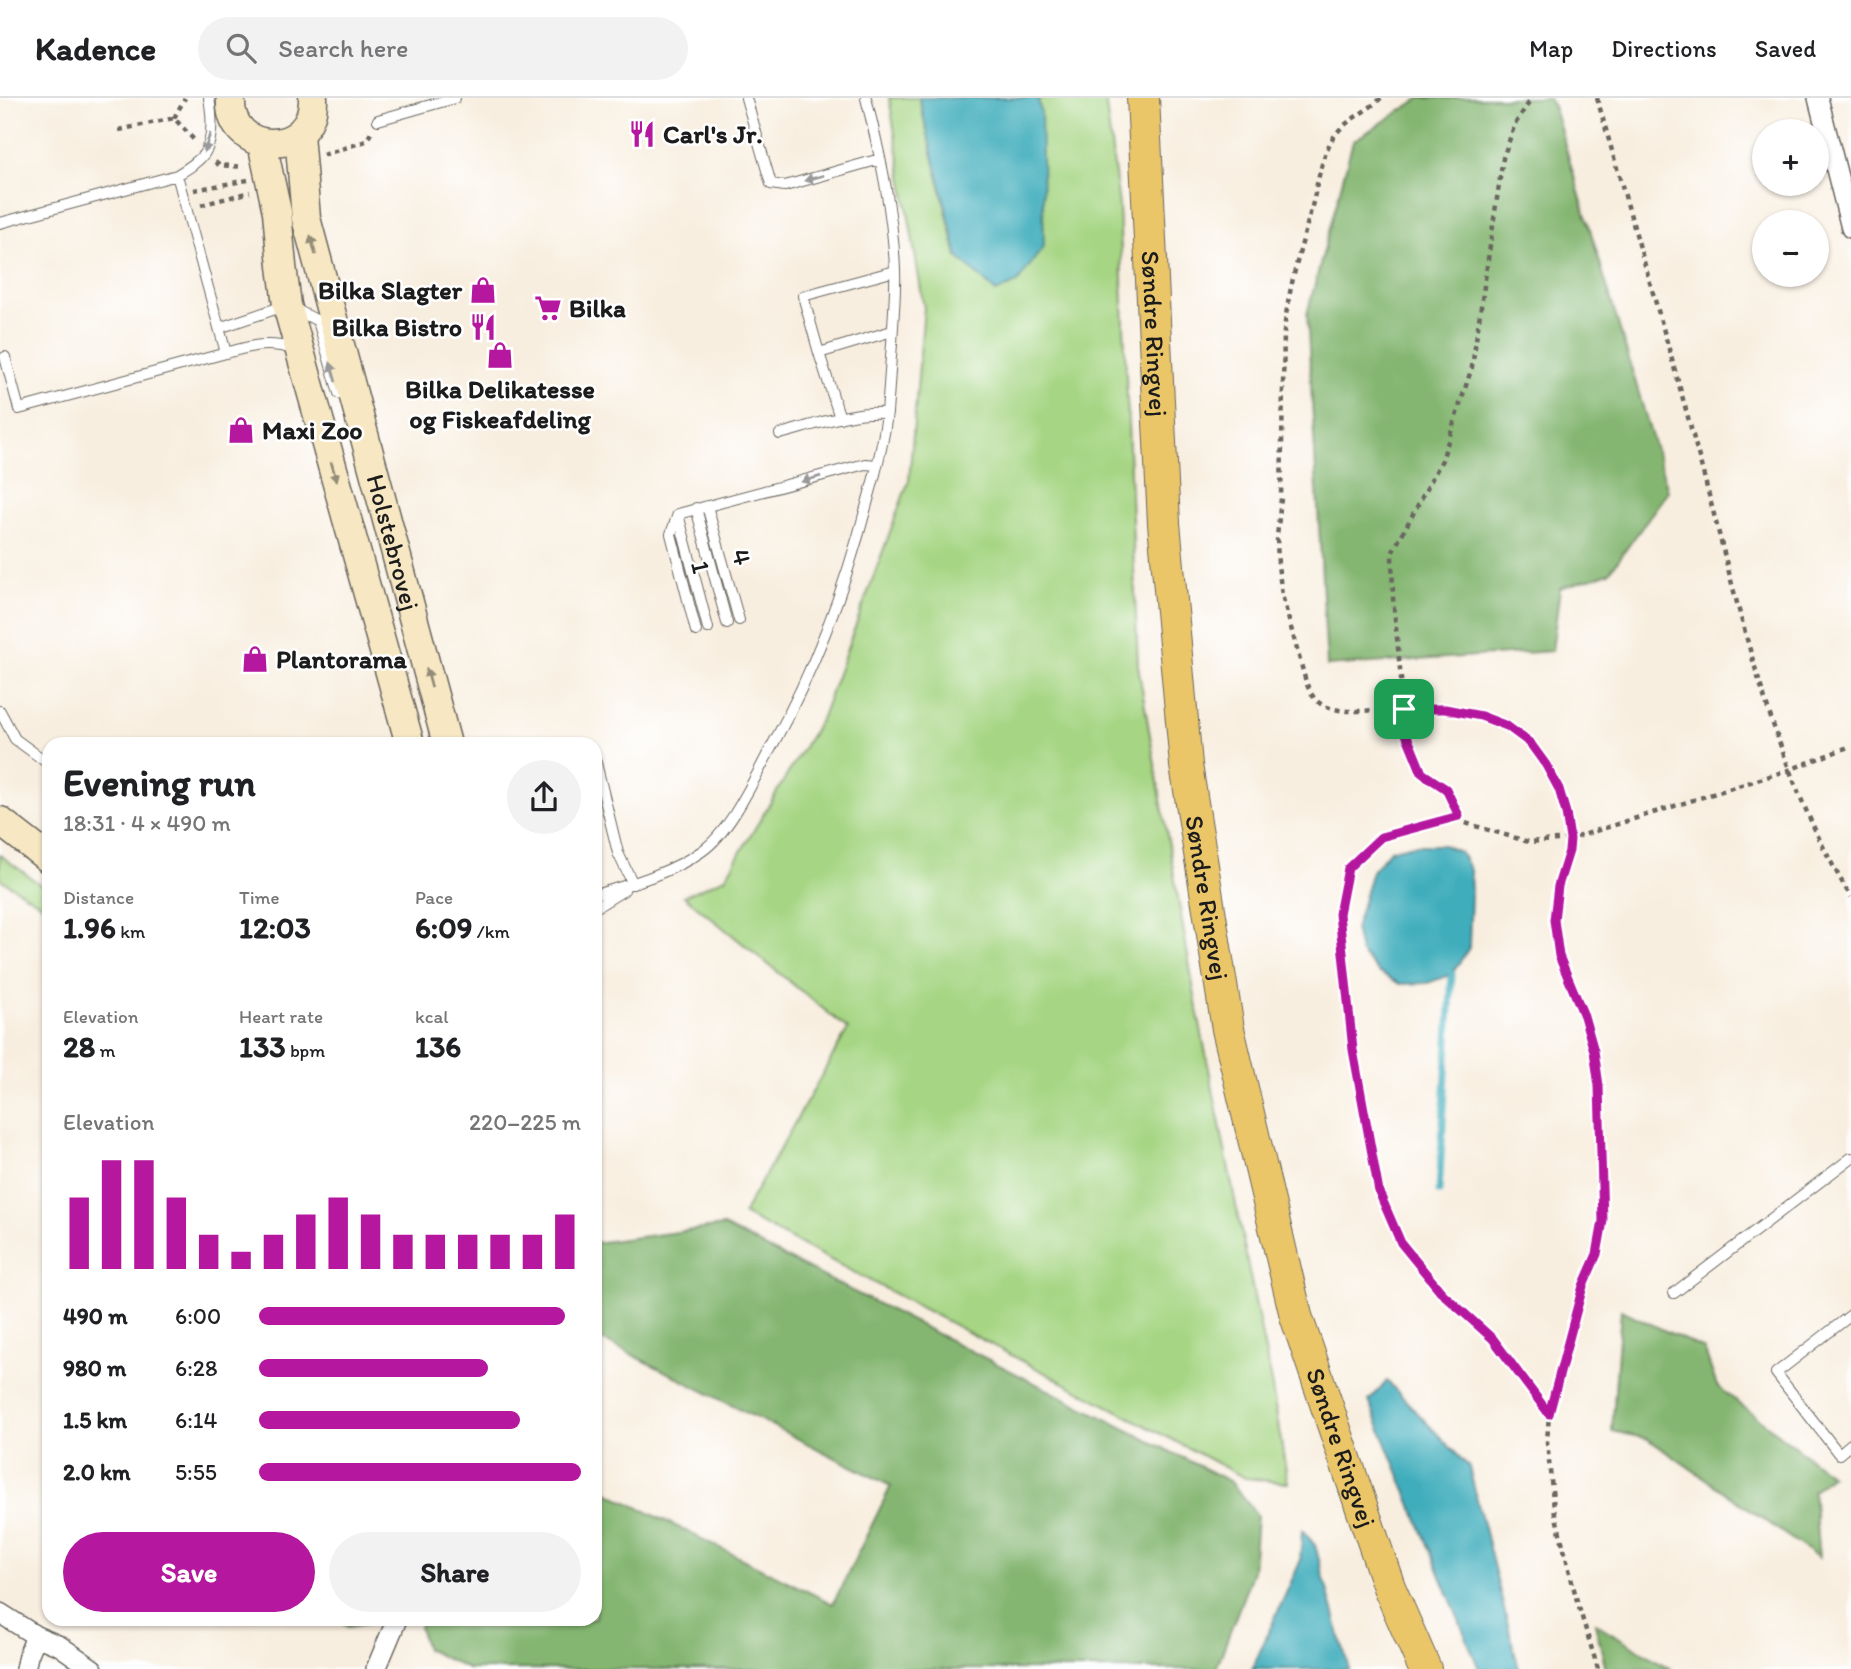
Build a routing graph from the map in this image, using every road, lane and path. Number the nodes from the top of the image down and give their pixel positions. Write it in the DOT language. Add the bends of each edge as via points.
graph roads {
  1 [pos="185,98"];
  2 [pos="209,98"];
  3 [pos="231,98"];
  4 [pos="313,98"];
  5 [pos="455,98"];
  6 [pos="746,98"];
  7 [pos="866,98"];
  8 [pos="1143,98"];
  9 [pos="1381,98"];
  10 [pos="1532,98"];
  11 [pos="1597,98"];
  12 [pos="1818,98"];
  13 [pos="174,118"];
  14 [pos="378,120"];
  15 [pos="299,134"];
  16 [pos="262,143"];
  17 [pos="880,159"];
  18 [pos="177,175"];
  19 [pos="0,223"];
  20 [pos="1851,228"];
  21 [pos="895,271"];
  22 [pos="287,305"];
  23 [pos="219,328"];
  24 [pos="892,331"];
  25 [pos="300,351"];
  26 [pos="226,353"];
  27 [pos="819,353"];
  28 [pos="5,357"];
  29 [pos="343,409"];
  30 [pos="887,414"];
  31 [pos="840,418"];
  32 [pos="780,434"];
  33 [pos="877,465"];
  34 [pos="701,507"];
  35 [pos="678,514"];
  36 [pos="739,620"];
  37 [pos="727,623"];
  38 [pos="708,628"];
  39 [pos="696,631"];
  40 [pos="1404,709"];
  41 [pos="0,710"];
  42 [pos="409,737"];
  43 [pos="445,737"];
  44 [pos="1851,746"];
  45 [pos="42,759"];
  46 [pos="1789,770"];
  47 [pos="602,788"];
  48 [pos="1459,816"];
  49 [pos="0,821"];
  50 [pos="1570,839"];
  51 [pos="42,854"];
  52 [pos="633,884"];
  53 [pos="602,893"];
  54 [pos="1851,897"];
  55 [pos="602,904"];
  56 [pos="1851,1158"];
  57 [pos="1674,1293"];
  58 [pos="1851,1315"];
  59 [pos="1549,1414"];
  60 [pos="1851,1444"];
  61 [pos="0,1613"];
  62 [pos="394,1626"];
  63 [pos="36,1636"];
  64 [pos="25,1669"];
  65 [pos="93,1669"];
  66 [pos="376,1669"];
  67 [pos="1425,1669"];
  68 [pos="1598,1669"];
  1 -- 13 [label="path"];
  2 -- 18 [label="lane, one-way" via="211,134 205,152"];
  3 -- 16 [label="street" via="240,130"];
  4 -- 15 [label="street" via="312,113"];
  5 -- 14 [label="lane"];
  17 -- 6 [label="lane, one-way" via="785,186 771,184"];
  7 -- 17 [label="lane"];
  8 -- 67 [label="main road, Søndre Ringvej" via="1157,410 1186,765 1228,1029 1296,1316 1389,1587"];
  9 -- 40 [label="path" via="1346,124 1330,143 1287,306 1278,565 1282,595 1311,695 1320,703 1354,711"];
  10 -- 40 [label="path" via="1515,124 1503,158 1472,367 1442,460 1392,553"];
  11 -- 46 [label="path" via="1757,674"];
  12 -- 20 [label="street"];
  15 -- 16 [label="street" via="288,141"];
  43 -- 15 [label="street, Holstebrovej, one-way" via="362,448 306,218"];
  16 -- 22 [label="street, Holstebrovej" via="278,212"];
  17 -- 21 [label="lane"];
  18 -- 19 [label="lane"];
  18 -- 23 [label="lane"];
  21 -- 24 [label="lane"];
  21 -- 27 [label="lane" via="803,296"];
  22 -- 23 [label="lane"];
  22 -- 25 [label="street, Holstebrovej"];
  29 -- 22 [label="lane, one-way" via="318,321"];
  23 -- 26 [label="lane"];
  24 -- 27 [label="lane"];
  24 -- 30 [label="lane"];
  25 -- 26 [label="lane" via="258,344"];
  25 -- 42 [label="street, Holstebrovej, one-way"];
  26 -- 28 [label="lane" via="19,409"];
  27 -- 31 [label="lane"];
  30 -- 31 [label="lane"];
  30 -- 33 [label="lane"];
  31 -- 32 [label="lane"];
  33 -- 34 [label="lane, one-way" via="865,464"];
  33 -- 52 [label="lane" via="849,569 810,668 746,794 718,837 703,850"];
  34 -- 35 [label="lane"];
  34 -- 36 [label="lane, 4"];
  34 -- 37 [label="lane"];
  35 -- 38 [label="lane"];
  35 -- 39 [label="lane, 1" via="671,534"];
  40 -- 48 [label="path" via="1404,729 1422,773 1446,789"];
  40 -- 50 [label="path" via="1445,709 1481,716 1507,726 1530,743 1559,789"];
  41 -- 45 [label="lane" via="15,739"];
  44 -- 46 [label="path"];
  46 -- 50 [label="path"];
  46 -- 54 [label="path" via="1830,862"];
  47 -- 52 [label="lane" via="618,853"];
  48 -- 50 [label="path" via="1462,822 1529,842"];
  48 -- 59 [label="path" via="1381,837 1348,868 1339,914 1353,1050 1379,1192 1401,1243 1442,1293 1493,1339"];
  49 -- 51 [label="street"];
  50 -- 59 [label="path" via="1554,920 1559,956 1594,1051 1603,1221"];
  52 -- 53 [label="lane"];
  52 -- 55 [label="lane"];
  56 -- 57 [label="lane"];
  58 -- 60 [label="lane" via="1776,1373 1839,1454"];
  59 -- 68 [label="path" via="1554,1509"];
  61 -- 63 [label="street"];
  62 -- 66 [label="street"];
  63 -- 64 [label="street"];
  63 -- 65 [label="street"];
}
